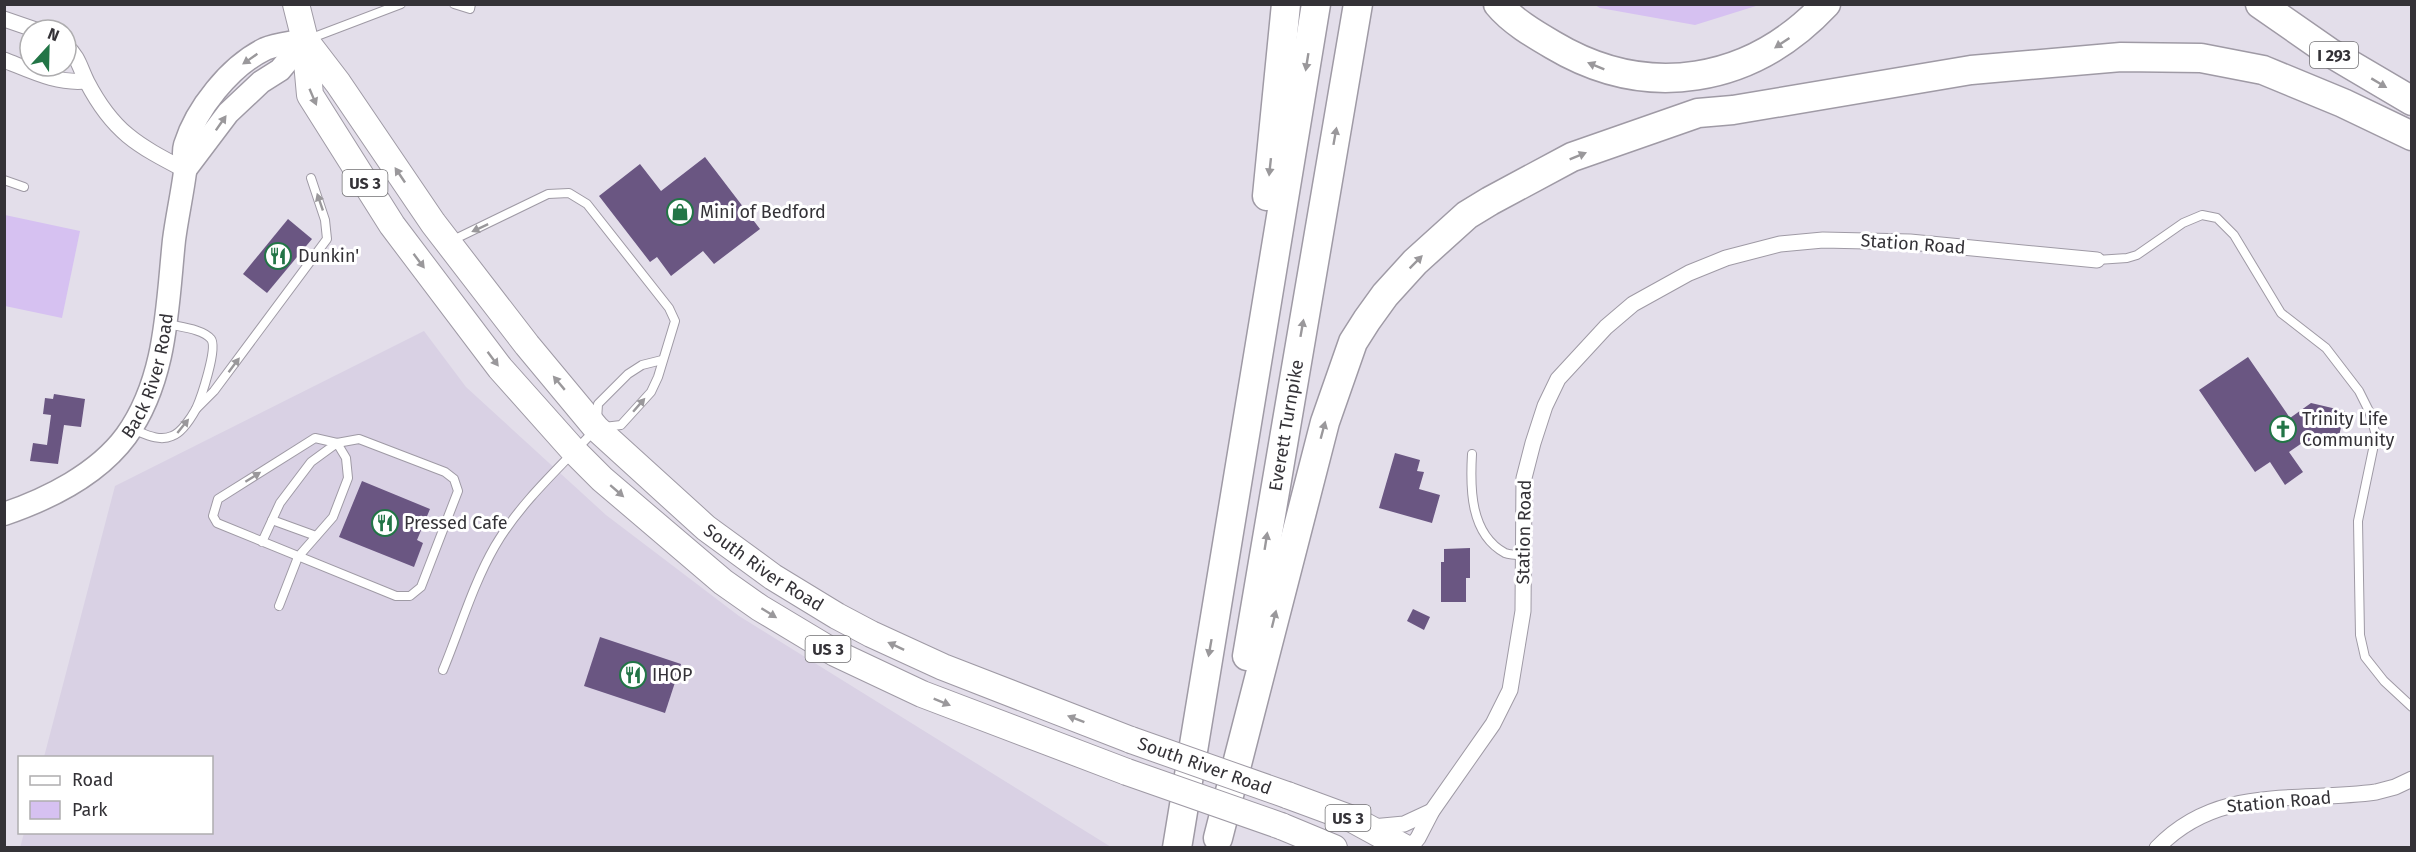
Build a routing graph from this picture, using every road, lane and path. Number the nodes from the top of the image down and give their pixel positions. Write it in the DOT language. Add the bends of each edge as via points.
graph roads {
  1 [pos="296,4"];
  2 [pos="401,4"];
  3 [pos="454,4"];
  4 [pos="471,4"];
  5 [pos="1286,4"];
  6 [pos="1316,4"];
  7 [pos="1358,4"];
  8 [pos="1498,4"];
  9 [pos="1826,4"];
  10 [pos="2260,4"];
  11 [pos="305,40"];
  12 [pos="4,60"];
  13 [pos="78,60"];
  14 [pos="86,81"];
  15 [pos="2412,102"];
  16 [pos="2412,136"];
  17 [pos="185,170"];
  18 [pos="311,178"];
  19 [pos="4,180"];
  20 [pos="24,187"];
  21 [pos="448,243"];
  22 [pos="2097,260"];
  23 [pos="165,323"];
  24 [pos="662,360"];
  25 [pos="196,409"];
  26 [pos="131,428"];
  27 [pos="596,428"];
  28 [pos="337,443"];
  29 [pos="574,451"];
  30 [pos="1472,454"];
  31 [pos="1234,496"];
  32 [pos="4,514"];
  33 [pos="272,520"];
  34 [pos="316,536"];
  35 [pos="262,542"];
  36 [pos="1524,555"];
  37 [pos="297,557"];
  38 [pos="279,606"];
  39 [pos="444,670"];
  40 [pos="2412,707"];
  41 [pos="2412,779"];
  42 [pos="1432,811"];
  43 [pos="1369,828"];
  44 [pos="1217,843"];
  45 [pos="1177,848"];
  46 [pos="1334,848"];
  47 [pos="1408,848"];
  48 [pos="2157,848"];
  1 -- 11 [label="main road, South River Road / US 3"];
  2 -- 11 [label="lane"];
  3 -- 4 [label="lane" via="470,9"];
  5 -- 31 [label="highway, one-way"];
  6 -- 31 [label="highway, Everett Turnpike, one-way"];
  44 -- 7 [label="highway, Everett Turnpike, one-way"];
  9 -- 8 [label="highway, one-way" via="1798,32 1764,54 1727,70 1677,78 1646,78 1606,70 1569,55 1533,34"];
  10 -- 15 [label="highway, I 293, one-way"];
  11 -- 17 [label="street, Back River Road" via="280,69 228,113"];
  21 -- 11 [label="main road, South River Road / US 3, one-way"];
  11 -- 29 [label="main road, South River Road / US 3, one-way" via="310,95 392,225 500,368"];
  12 -- 14 [label="street" via="56,80"];
  13 -- 14 [label="street"];
  14 -- 17 [label="street" via="123,133"];
  44 -- 16 [label="highway, one-way" via="1325,422 1353,342 1385,295 1415,262 1467,215 1490,201 1572,157 1698,113 1971,70 2121,57 2201,58 2263,70 2343,102"];
  17 -- 23 [label="street, Back River Road"];
  25 -- 18 [label="lane, one-way" via="214,391 327,239"];
  19 -- 20 [label="lane"];
  24 -- 21 [label="lane, one-way" via="675,321 669,308 587,204 569,193 548,194"];
  27 -- 21 [label="main road, South River Road / US 3, one-way"];
  22 -- 36 [label="street, Station Road" via="1910,242 1823,240 1780,244 1726,258 1669,283 1633,304 1606,327 1558,380 1545,406 1524,478"];
  22 -- 40 [label="lane" via="2137,255 2183,223 2202,215 2217,218 2234,235 2281,313 2326,348 2359,391 2376,435 2358,521 2360,635 2365,657"];
  23 -- 25 [label="lane" via="204,334 214,346"];
  23 -- 26 [label="street, Back River Road" via="155,378"];
  27 -- 24 [label="lane, one-way" via="621,425 651,392"];
  24 -- 27 [label="lane" via="628,374 598,404"];
  26 -- 25 [label="lane, one-way" via="167,438 179,432"];
  26 -- 32 [label="street, Back River Road" via="96,465 56,491"];
  27 -- 29 [label="lane"];
  43 -- 27 [label="main road, South River Road / US 3, one-way, bridge" via="943,667 837,616 773,577 706,528"];
  28 -- 33 [label="lane" via="310,462"];
  28 -- 34 [label="lane" via="346,458 348,478 333,517"];
  35 -- 28 [label="lane, one-way" via="217,523 213,516 218,499 315,438"];
  28 -- 37 [label="lane" via="359,439 445,472 454,479 458,491 421,587 410,596 396,596"];
  29 -- 39 [label="lane" via="527,502 495,546"];
  29 -- 46 [label="main road, South River Road / US 3, one-way, bridge" via="723,582 844,657 922,694"];
  30 -- 36 [label="lane" via="1471,500 1489,540 1507,554"];
  31 -- 45 [label="highway, Everett Turnpike, one-way"];
  33 -- 34 [label="lane"];
  33 -- 35 [label="lane"];
  34 -- 37 [label="lane"];
  35 -- 37 [label="lane"];
  36 -- 42 [label="street, Station Road" via="1523,611 1510,690 1493,724"];
  37 -- 38 [label="lane"];
  41 -- 48 [label="street, Station Road" via="2376,792 2224,805 2188,823"];
  42 -- 43 [label="street" via="1404,824"];
  42 -- 47 [label="street, Station Road"];
  43 -- 47 [label="main road, South River Road / US 3"];
}
